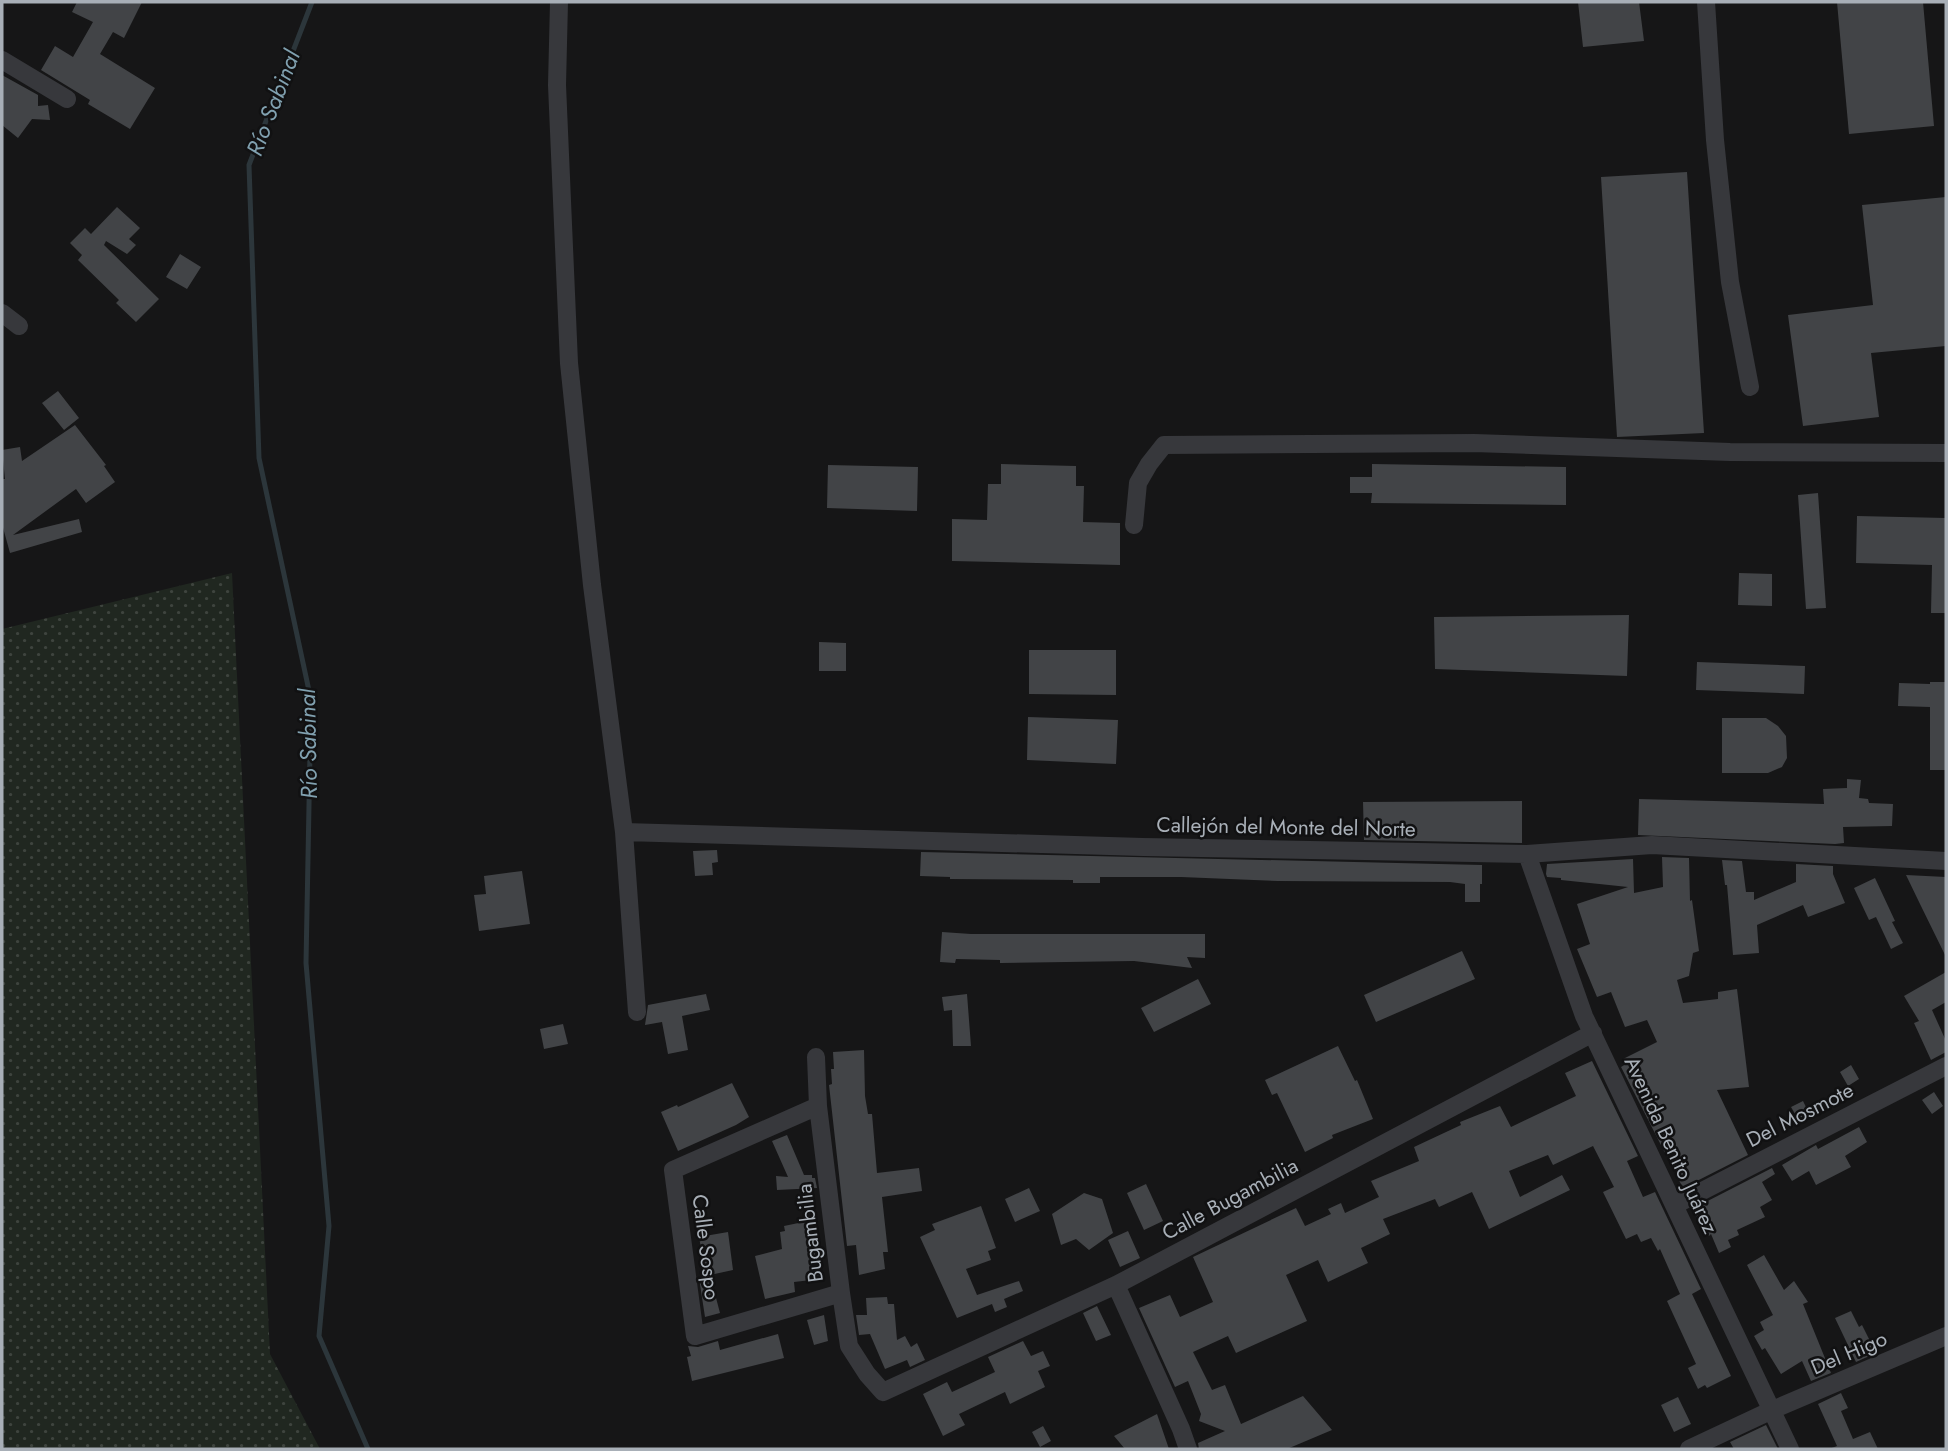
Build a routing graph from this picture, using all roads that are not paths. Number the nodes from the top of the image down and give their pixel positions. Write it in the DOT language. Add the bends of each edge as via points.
graph roads {
  1 [pos="559,2"];
  2 [pos="1706,2"];
  3 [pos="2,60"];
  4 [pos="67,99"];
  5 [pos="2,313"];
  6 [pos="19,326"];
  7 [pos="1750,387"];
  8 [pos="1946,453"];
  9 [pos="1134,525"];
  10 [pos="624,832"];
  11 [pos="1527,854"];
  12 [pos="1946,861"];
  13 [pos="637,1012"];
  14 [pos="1593,1033"];
  15 [pos="816,1058"];
  16 [pos="1946,1066"];
  17 [pos="818,1106"];
  18 [pos="1675,1205"];
  19 [pos="1116,1285"];
  20 [pos="841,1293"];
  21 [pos="1946,1336"];
  22 [pos="883,1392"];
  23 [pos="1770,1411"];
  24 [pos="1188,1449"];
  25 [pos="1689,1449"];
  26 [pos="1790,1449"];
  1 -- 10 [label="street" via="557,85 569,363"];
  2 -- 7 [label="street" via="1714,140 1730,282"];
  3 -- 4 [label="street"];
  5 -- 6 [label="street"];
  8 -- 9 [label="street" via="1730,452 1474,443 1164,445 1138,483"];
  10 -- 11 [label="street, Callejón del Monte del Norte"];
  10 -- 13 [label="street"];
  11 -- 12 [label="street, Callejón del Monte del Norte" via="1652,845"];
  11 -- 14 [label="street, Avenida Benito Juárez"];
  14 -- 18 [label="street, Avenida Benito Juárez"];
  14 -- 19 [label="street, Calle Bugambilia"];
  15 -- 17 [label="street, Bugambilia"];
  16 -- 18 [label="street, Del Mosmote"];
  17 -- 20 [label="street, Bugambilia"];
  17 -- 20 [label="street, Calle Sospo" via="673,1170 695,1336"];
  18 -- 23 [label="street, Avenida Benito Juárez"];
  19 -- 22 [label="street, Calle Bugambilia"];
  19 -- 24 [label="street"];
  20 -- 22 [label="street, Bugambilia" via="849,1346"];
  21 -- 23 [label="street, Del Higo"];
  23 -- 25 [label="street, Del Higo"];
  23 -- 26 [label="street, Avenida Benito Juárez"];
}
